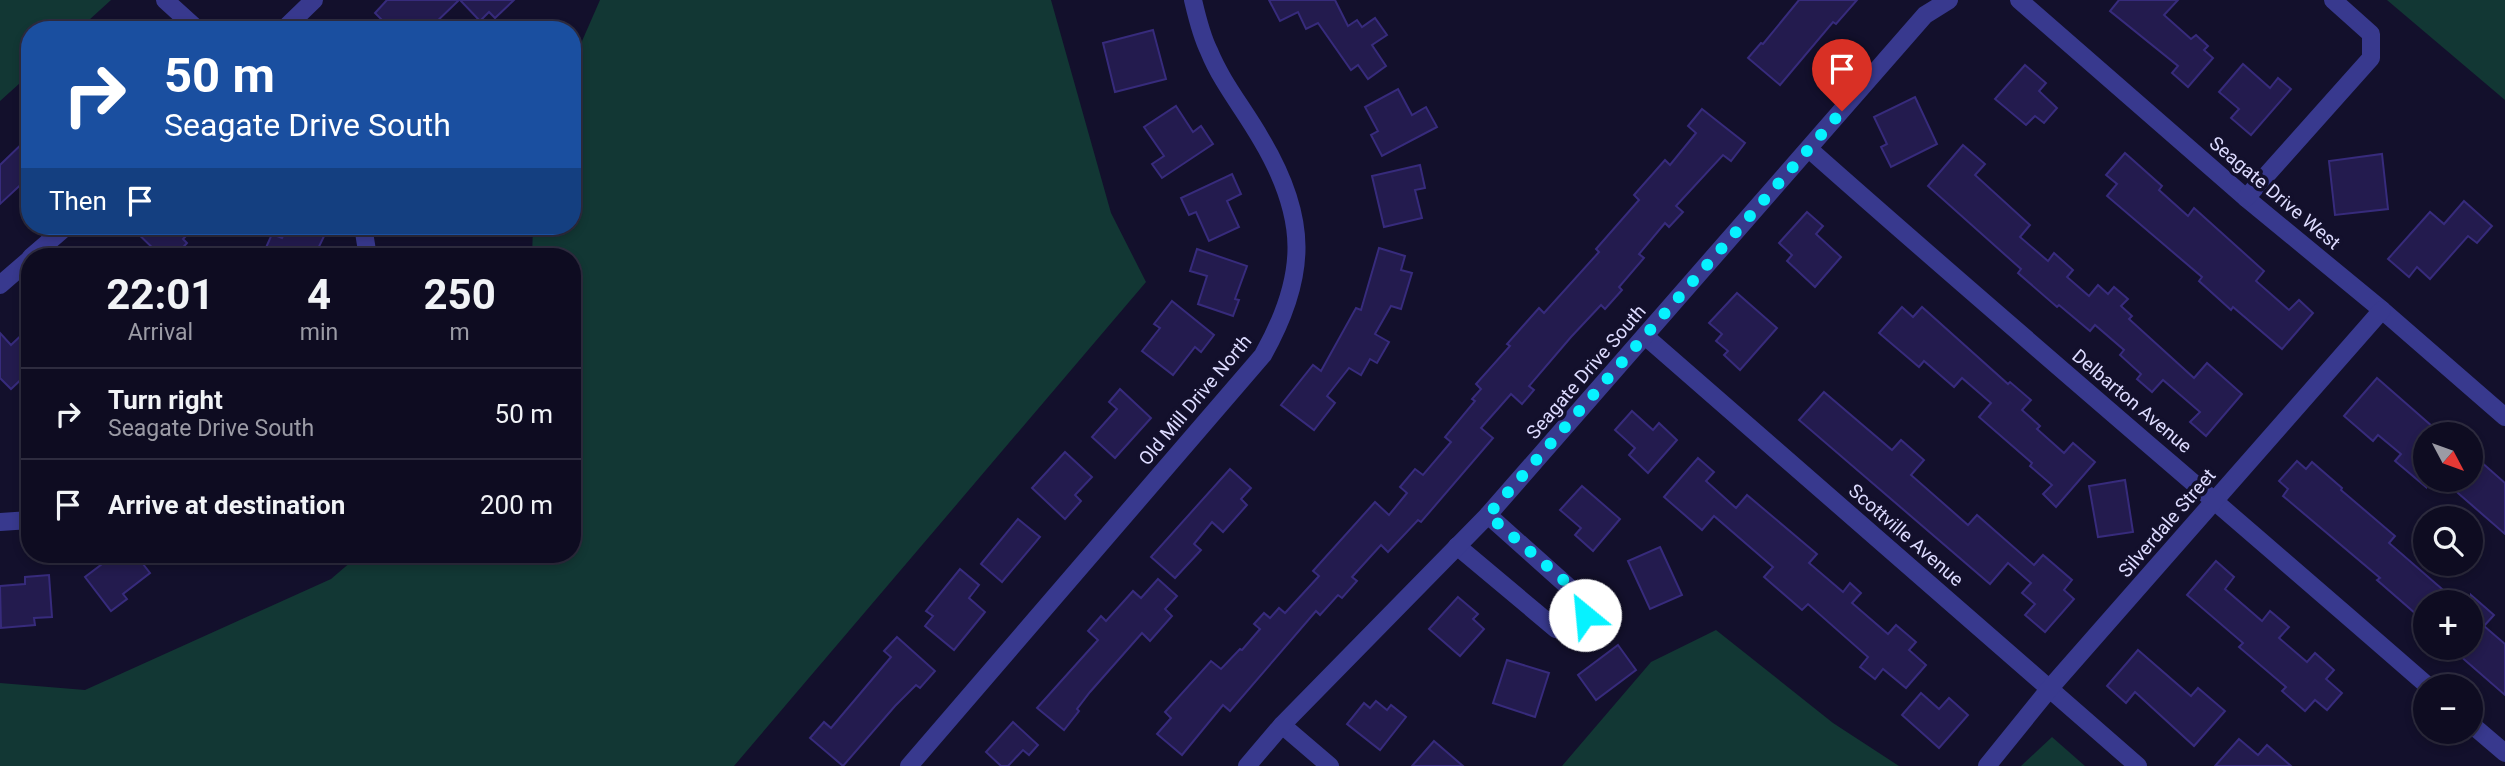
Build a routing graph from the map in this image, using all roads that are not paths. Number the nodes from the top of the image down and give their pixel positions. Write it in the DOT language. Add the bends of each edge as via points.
graph roads {
  1 [pos="165,0"];
  2 [pos="314,0"];
  3 [pos="1193,0"];
  4 [pos="1949,0"];
  5 [pos="2019,0"];
  6 [pos="2333,0"];
  7 [pos="188,21"];
  8 [pos="292,21"];
  9 [pos="1809,149"];
  10 [pos="2246,198"];
  11 [pos="56,235"];
  12 [pos="42,248"];
  13 [pos="21,267"];
  14 [pos="0,285"];
  15 [pos="2382,310"];
  16 [pos="1645,336"];
  17 [pos="2505,417"];
  18 [pos="2216,500"];
  19 [pos="1488,515"];
  20 [pos="21,521"];
  21 [pos="0,522"];
  22 [pos="1457,546"];
  23 [pos="2414,674"];
  24 [pos="2050,688"];
  25 [pos="1282,725"];
  26 [pos="2483,734"];
  27 [pos="2505,753"];
  28 [pos="909,766"];
  29 [pos="1247,766"];
  30 [pos="1330,766"];
  31 [pos="1987,766"];
  32 [pos="2138,766"];
  1 -- 7 [label="street"];
  2 -- 8 [label="street"];
  3 -- 28 [label="street, Old Mill Drive North" via="1208,50 1290,196 1297,257 1282,321 1263,355"];
  4 -- 9 [label="street, Seagate Drive South" via="1925,15"];
  5 -- 10 [label="street, Seagate Drive West"];
  6 -- 10 [label="street" via="2371,34 2371,58"];
  9 -- 16 [label="street, Seagate Drive South"];
  9 -- 18 [label="street, Delbarton Avenue"];
  10 -- 15 [label="street, Seagate Drive West"];
  11 -- 12 [label="street"];
  13 -- 14 [label="street"];
  15 -- 17 [label="street, Seagate Drive West"];
  15 -- 18 [label="street, Silverdale Street"];
  16 -- 19 [label="street, Seagate Drive South"];
  16 -- 24 [label="street, Scottville Avenue"];
  18 -- 23 [label="street, Delbarton Avenue"];
  18 -- 24 [label="street, Silverdale Street"];
  19 -- 22 [label="street, Seagate Drive South"];
  19 -- 22 [label="street" via="1582,599 1585,615 1581,622 1556,629"];
  20 -- 21 [label="street"];
  22 -- 25 [label="street, Seagate Drive South"];
  24 -- 31 [label="street, Silverdale Street"];
  24 -- 32 [label="street, Scottville Avenue"];
  25 -- 29 [label="street, Seagate Drive South"];
  25 -- 30 [label="street"];
  26 -- 27 [label="street"];
}
